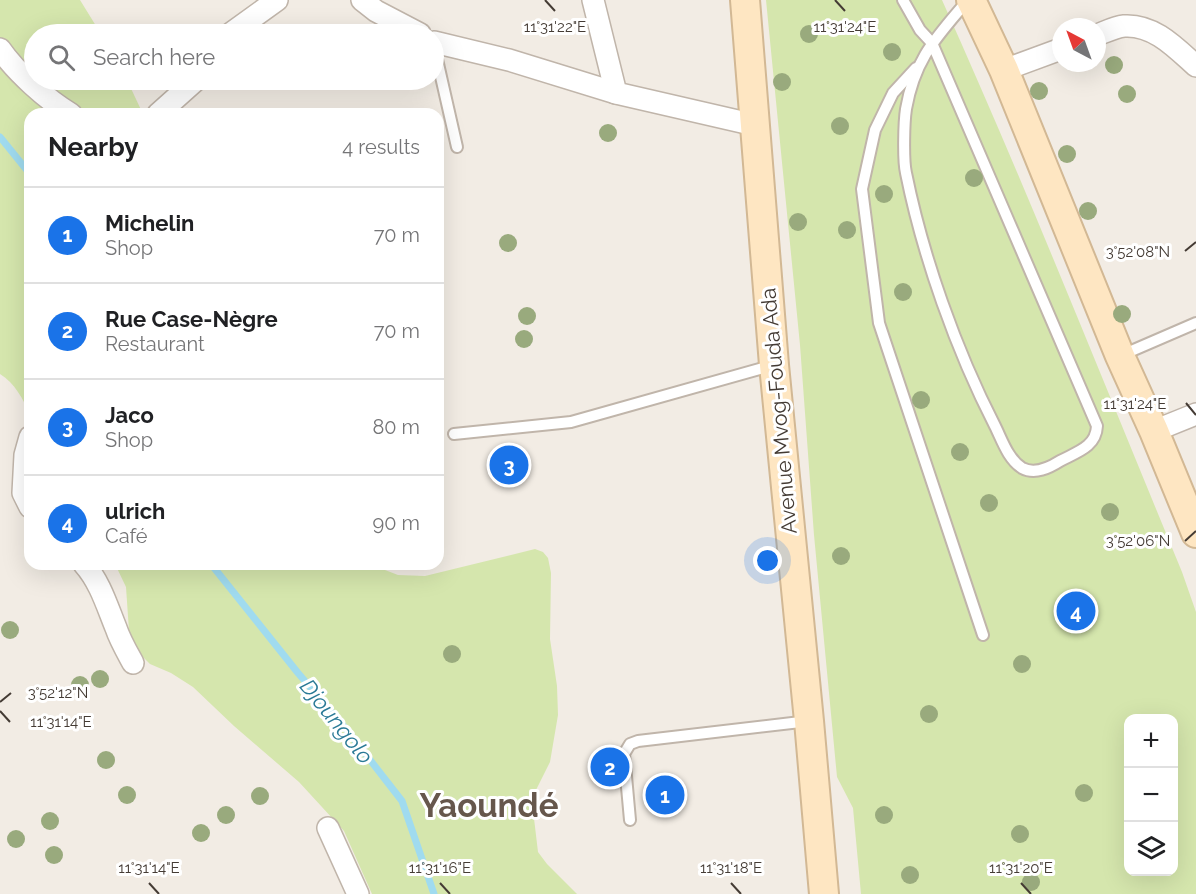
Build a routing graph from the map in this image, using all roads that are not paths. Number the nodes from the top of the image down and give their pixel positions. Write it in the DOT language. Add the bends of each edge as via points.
graph roads {
  1 [pos="277,0"];
  2 [pos="362,0"];
  3 [pos="593,0"];
  4 [pos="745,0"];
  5 [pos="903,0"];
  6 [pos="970,0"];
  7 [pos="244,24"];
  8 [pos="401,24"];
  9 [pos="1106,32"];
  10 [pos="932,43"];
  11 [pos="444,46"];
  12 [pos="0,49"];
  13 [pos="1052,52"];
  14 [pos="1196,66"];
  15 [pos="917,67"];
  16 [pos="1004,70"];
  17 [pos="24,75"];
  18 [pos="444,89"];
  19 [pos="40,90"];
  20 [pos="185,90"];
  21 [pos="616,93"];
  22 [pos="60,108"];
  23 [pos="165,108"];
  24 [pos="755,125"];
  25 [pos="457,147"];
  26 [pos="1196,323"];
  27 [pos="1120,356"];
  28 [pos="774,365"];
  29 [pos="1196,414"];
  30 [pos="1154,431"];
  31 [pos="454,434"];
  32 [pos="24,474"];
  33 [pos="24,495"];
  34 [pos="1196,533"];
  35 [pos="89,570"];
  36 [pos="983,635"];
  37 [pos="132,663"];
  38 [pos="809,721"];
  39 [pos="630,820"];
  40 [pos="328,828"];
  41 [pos="358,894"];
  42 [pos="824,894"];
  1 -- 7 [label="street"];
  2 -- 8 [label="street"];
  3 -- 21 [label="street"];
  4 -- 24 [label="main road, Avenue Mvog-Fouda Ada"];
  5 -- 10 [label="lane"];
  6 -- 10 [label="lane"];
  6 -- 16 [label="main road"];
  9 -- 14 [label="street" via="1122,26 1143,27 1170,42"];
  10 -- 15 [label="lane"];
  10 -- 15 [label="lane" via="1097,426 1090,445 1043,471 1024,469 1012,459 971,380 928,258 905,170 906,111"];
  11 -- 21 [label="street" via="509,60"];
  12 -- 17 [label="street"];
  13 -- 16 [label="street"];
  15 -- 36 [label="lane" via="893,93 875,130 862,189 879,323"];
  16 -- 27 [label="main road"];
  18 -- 25 [label="lane"];
  19 -- 22 [label="street"];
  20 -- 23 [label="street"];
  21 -- 24 [label="street"];
  24 -- 28 [label="main road, Avenue Mvog-Fouda Ada"];
  26 -- 27 [label="lane"];
  27 -- 30 [label="main road"];
  28 -- 31 [label="lane" via="571,422"];
  28 -- 38 [label="main road, Avenue Mvog-Fouda Ada"];
  29 -- 30 [label="street"];
  30 -- 34 [label="main road"];
  32 -- 33 [label="street"];
  35 -- 37 [label="street"];
  38 -- 39 [label="lane" via="630,744 624,754"];
  38 -- 42 [label="main road, Avenue Mvog-Fouda Ada"];
  40 -- 41 [label="street"];
}
